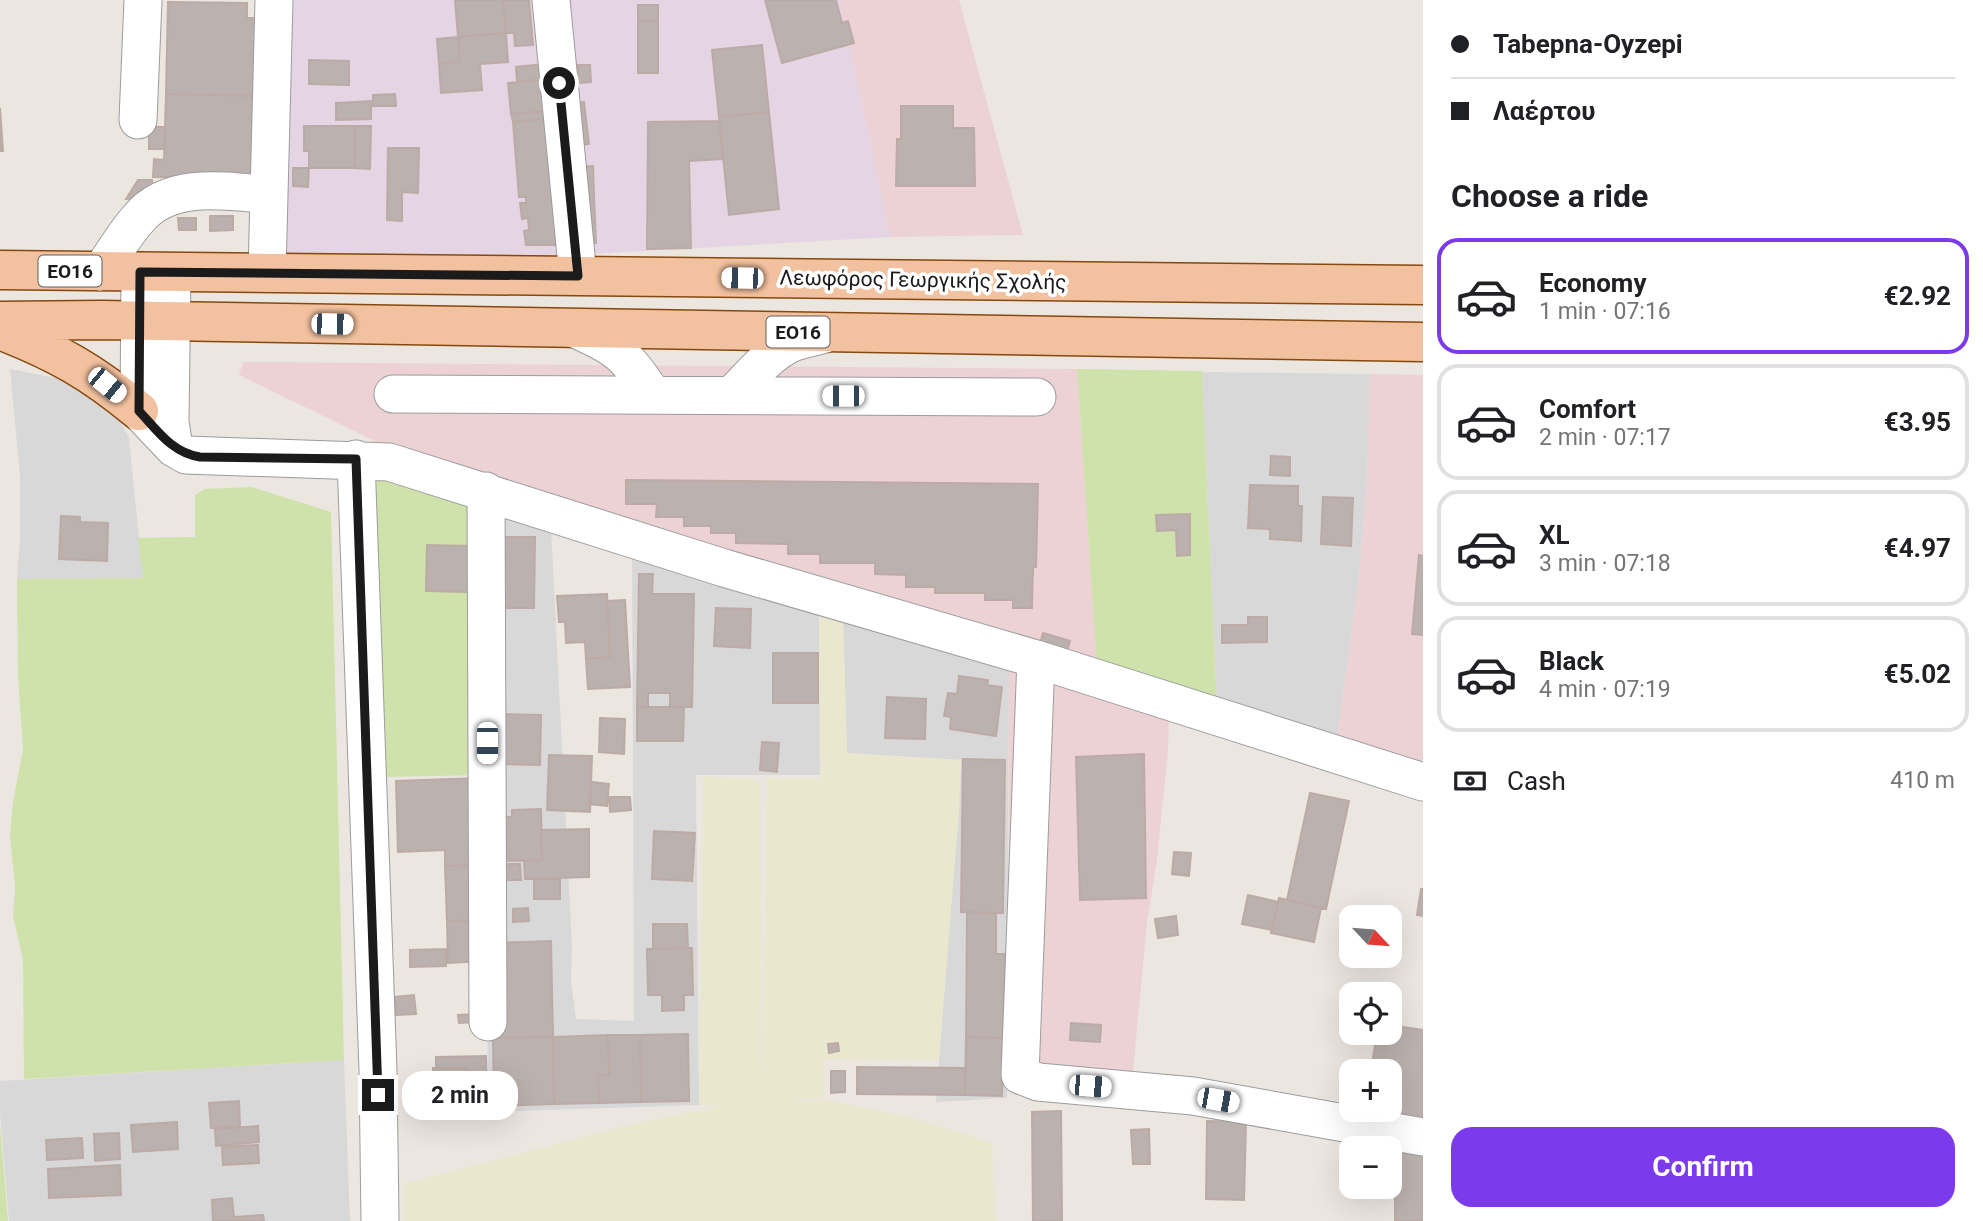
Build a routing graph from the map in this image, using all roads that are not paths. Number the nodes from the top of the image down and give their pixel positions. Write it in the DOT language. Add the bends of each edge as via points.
graph roads {
  1 [pos="143,0"];
  2 [pos="274,0"];
  3 [pos="551,0"];
  4 [pos="138,120"];
  5 [pos="270,195"];
  6 [pos="0,270"];
  7 [pos="100,272"];
  8 [pos="156,272"];
  9 [pos="267,273"];
  10 [pos="578,276"];
  11 [pos="1423,285"];
  12 [pos="0,321"];
  13 [pos="156,322"];
  14 [pos="573,328"];
  15 [pos="0,330"];
  16 [pos="833,332"];
  17 [pos="1423,342"];
  18 [pos="393,394"];
  19 [pos="653,395"];
  20 [pos="732,396"];
  21 [pos="1037,397"];
  22 [pos="139,411"];
  23 [pos="174,448"];
  24 [pos="356,459"];
  25 [pos="486,491"];
  26 [pos="1036,659"];
  27 [pos="1423,782"];
  28 [pos="488,1022"];
  29 [pos="1423,1137"];
  30 [pos="380,1221"];
  1 -- 4 [label="street"];
  2 -- 5 [label="street"];
  3 -- 10 [label="street"];
  5 -- 7 [label="street" via="169,196 139,218"];
  5 -- 9 [label="street"];
  6 -- 7 [label="main road, Λεωφόρος Γεωργικής Σχολής / ΕΟ16"];
  7 -- 8 [label="main road, Λεωφόρος Γεωργικής Σχολής / ΕΟ16"];
  8 -- 9 [label="main road, Λεωφόρος Γεωργικής Σχολής / ΕΟ16"];
  8 -- 13 [label="street"];
  9 -- 10 [label="main road, Λεωφόρος Γεωργικής Σχολής / ΕΟ16"];
  10 -- 11 [label="main road, Λεωφόρος Γεωργικής Σχολής / ΕΟ16"];
  12 -- 13 [label="main road, ΕΟ16"];
  13 -- 14 [label="main road, ΕΟ16"];
  13 -- 22 [label="street"];
  13 -- 23 [label="street"];
  14 -- 16 [label="main road, ΕΟ16"];
  14 -- 19 [label="street" via="617,350"];
  15 -- 22 [label="main road" via="69,360"];
  16 -- 17 [label="main road, ΕΟ16"];
  16 -- 20 [label="street" via="779,351"];
  18 -- 19 [label="street"];
  19 -- 20 [label="street"];
  20 -- 21 [label="street"];
  22 -- 23 [label="street"];
  23 -- 24 [label="street" via="200,457"];
  24 -- 25 [label="street" via="390,462"];
  24 -- 30 [label="street"];
  25 -- 26 [label="street" via="724,568"];
  25 -- 28 [label="street"];
  26 -- 27 [label="street"];
  26 -- 29 [label="street" via="1020,1075 1038,1082 1193,1096"];
}
